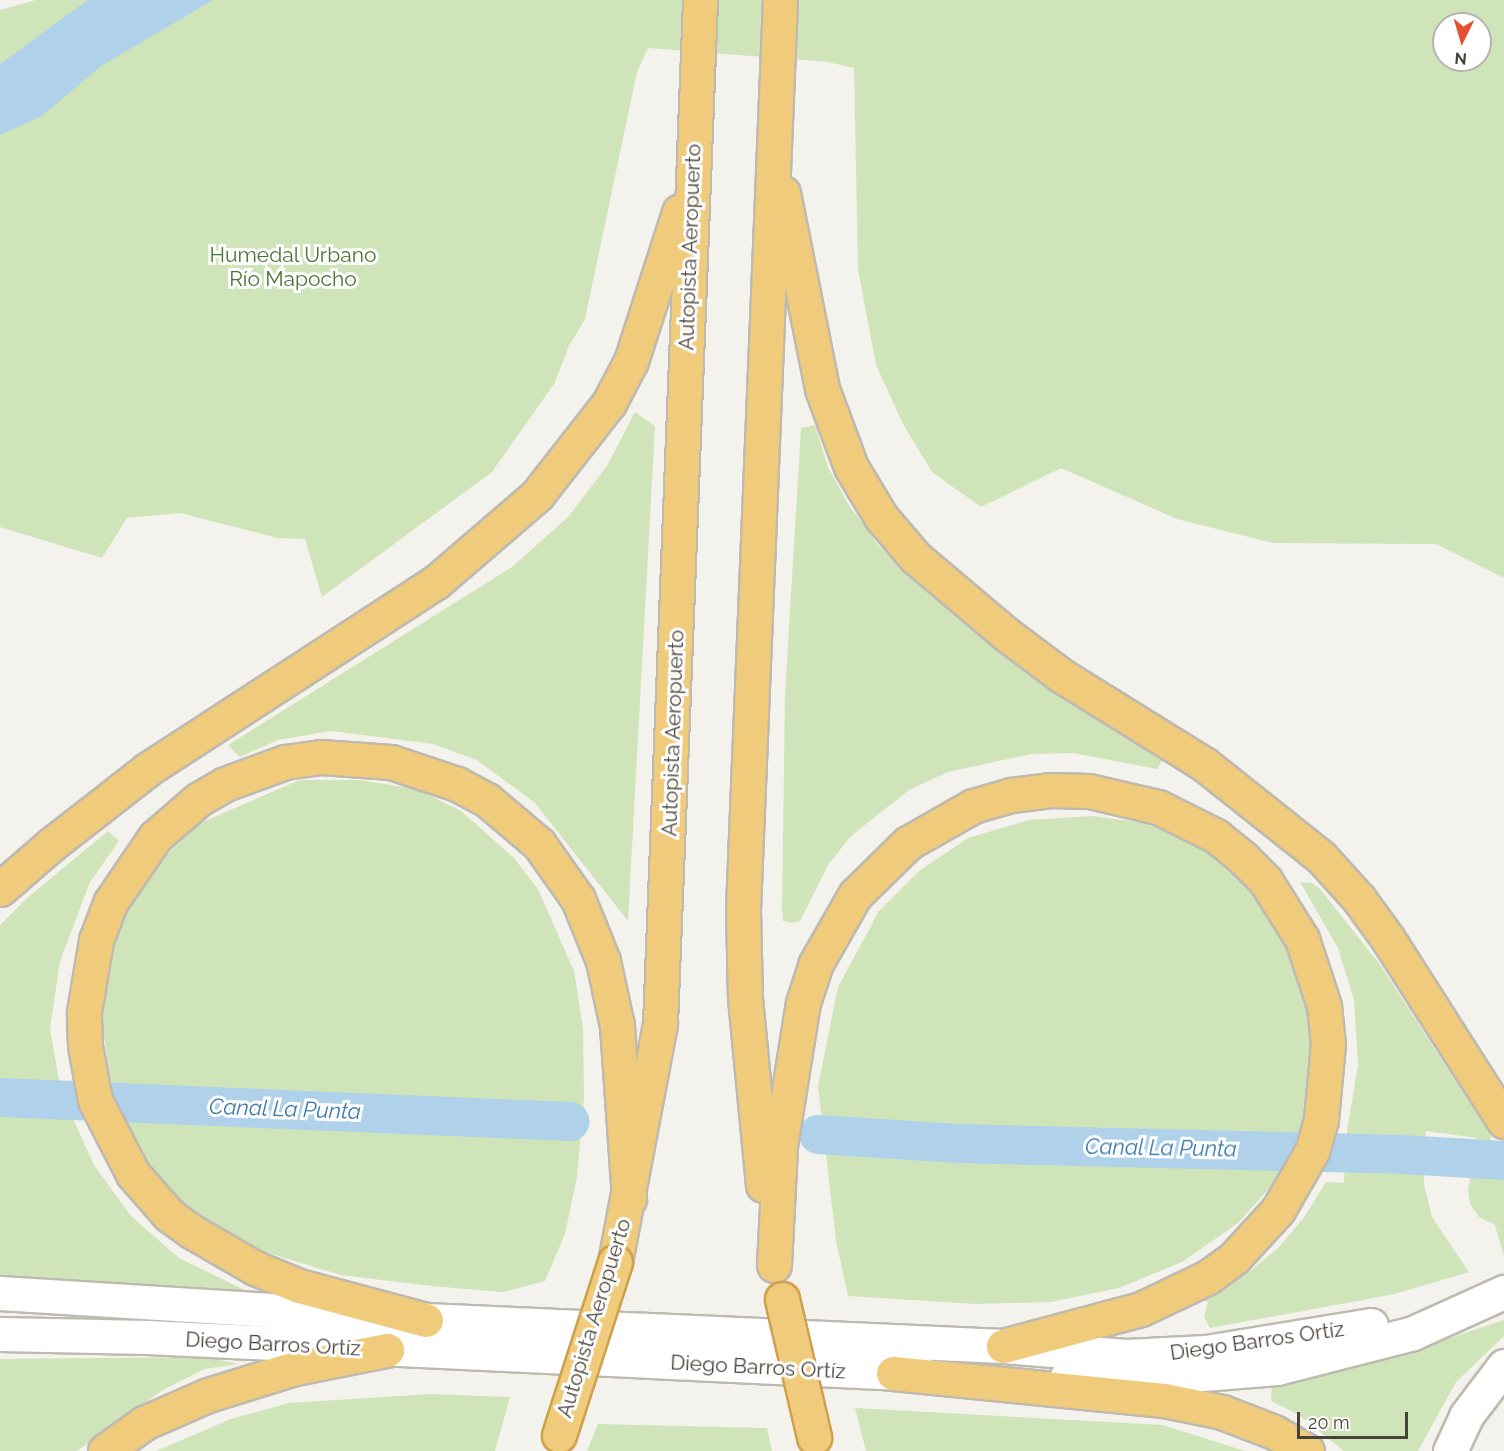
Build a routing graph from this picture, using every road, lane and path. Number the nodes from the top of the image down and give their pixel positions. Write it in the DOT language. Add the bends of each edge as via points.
graph roads {
  1 [pos="700,0"];
  2 [pos="780,0"];
  3 [pos="773,151"];
  4 [pos="692,168"];
  5 [pos="0,890"];
  6 [pos="1504,1121"];
  7 [pos="629,1199"];
  8 [pos="774,1265"];
  9 [pos="1504,1292"];
  10 [pos="0,1293"];
  11 [pos="426,1320"];
  12 [pos="0,1334"];
  13 [pos="1003,1346"];
  14 [pos="387,1350"];
  15 [pos="1504,1366"];
  16 [pos="893,1373"];
  17 [pos="555,1443"];
  18 [pos="815,1444"];
  19 [pos="105,1451"];
  20 [pos="1307,1451"];
  21 [pos="1450,1451"];
  1 -- 4 [label="highway, Autopista Aeropuerto"];
  2 -- 3 [label="highway"];
  3 -- 6 [label="highway" via="822,389 851,467 881,518 915,558 1006,634 1062,676 1204,764 1321,857 1388,939"];
  3 -- 8 [label="highway" via="743,909 752,1079"];
  4 -- 5 [label="highway" via="631,361 609,403 537,495 436,582 148,770"];
  4 -- 7 [label="highway, Autopista Aeropuerto" via="660,1024"];
  7 -- 11 [label="highway" via="616,1026 603,961 578,899 539,844 487,800 435,775 391,762 321,757 251,772 199,799 155,837 110,903 96,940 84,1012 90,1079 105,1124 123,1158 151,1196 169,1215 213,1246 299,1286"];
  7 -- 17 [label="highway, Autopista Aeropuerto, bridge" via="615,1262"];
  8 -- 13 [label="highway" via="780,1146 803,1003 833,928 867,881 908,843 973,806 1011,795 1089,791 1158,807 1216,836 1265,880 1302,939 1323,1006 1328,1044 1321,1120 1297,1182 1257,1236 1208,1277 1141,1309"];
  8 -- 18 [label="highway, bridge"];
  9 -- 13 [label="street, Diego Barros Ortíz" via="1365,1326 1206,1352 1126,1356"];
  9 -- 16 [label="street, Diego Barros Ortíz" via="1413,1333 1277,1368 1154,1378"];
  10 -- 11 [label="street, Diego Barros Ortíz"];
  11 -- 13 [label="street, Diego Barros Ortíz"];
  12 -- 14 [label="street, Diego Barros Ortíz"];
  14 -- 16 [label="street, Diego Barros Ortíz"];
  14 -- 19 [label="highway" via="295,1368 197,1399 144,1423"];
  15 -- 21 [label="street" via="1466,1416"];
  16 -- 20 [label="highway" via="1164,1400 1222,1412 1274,1432"];
}
